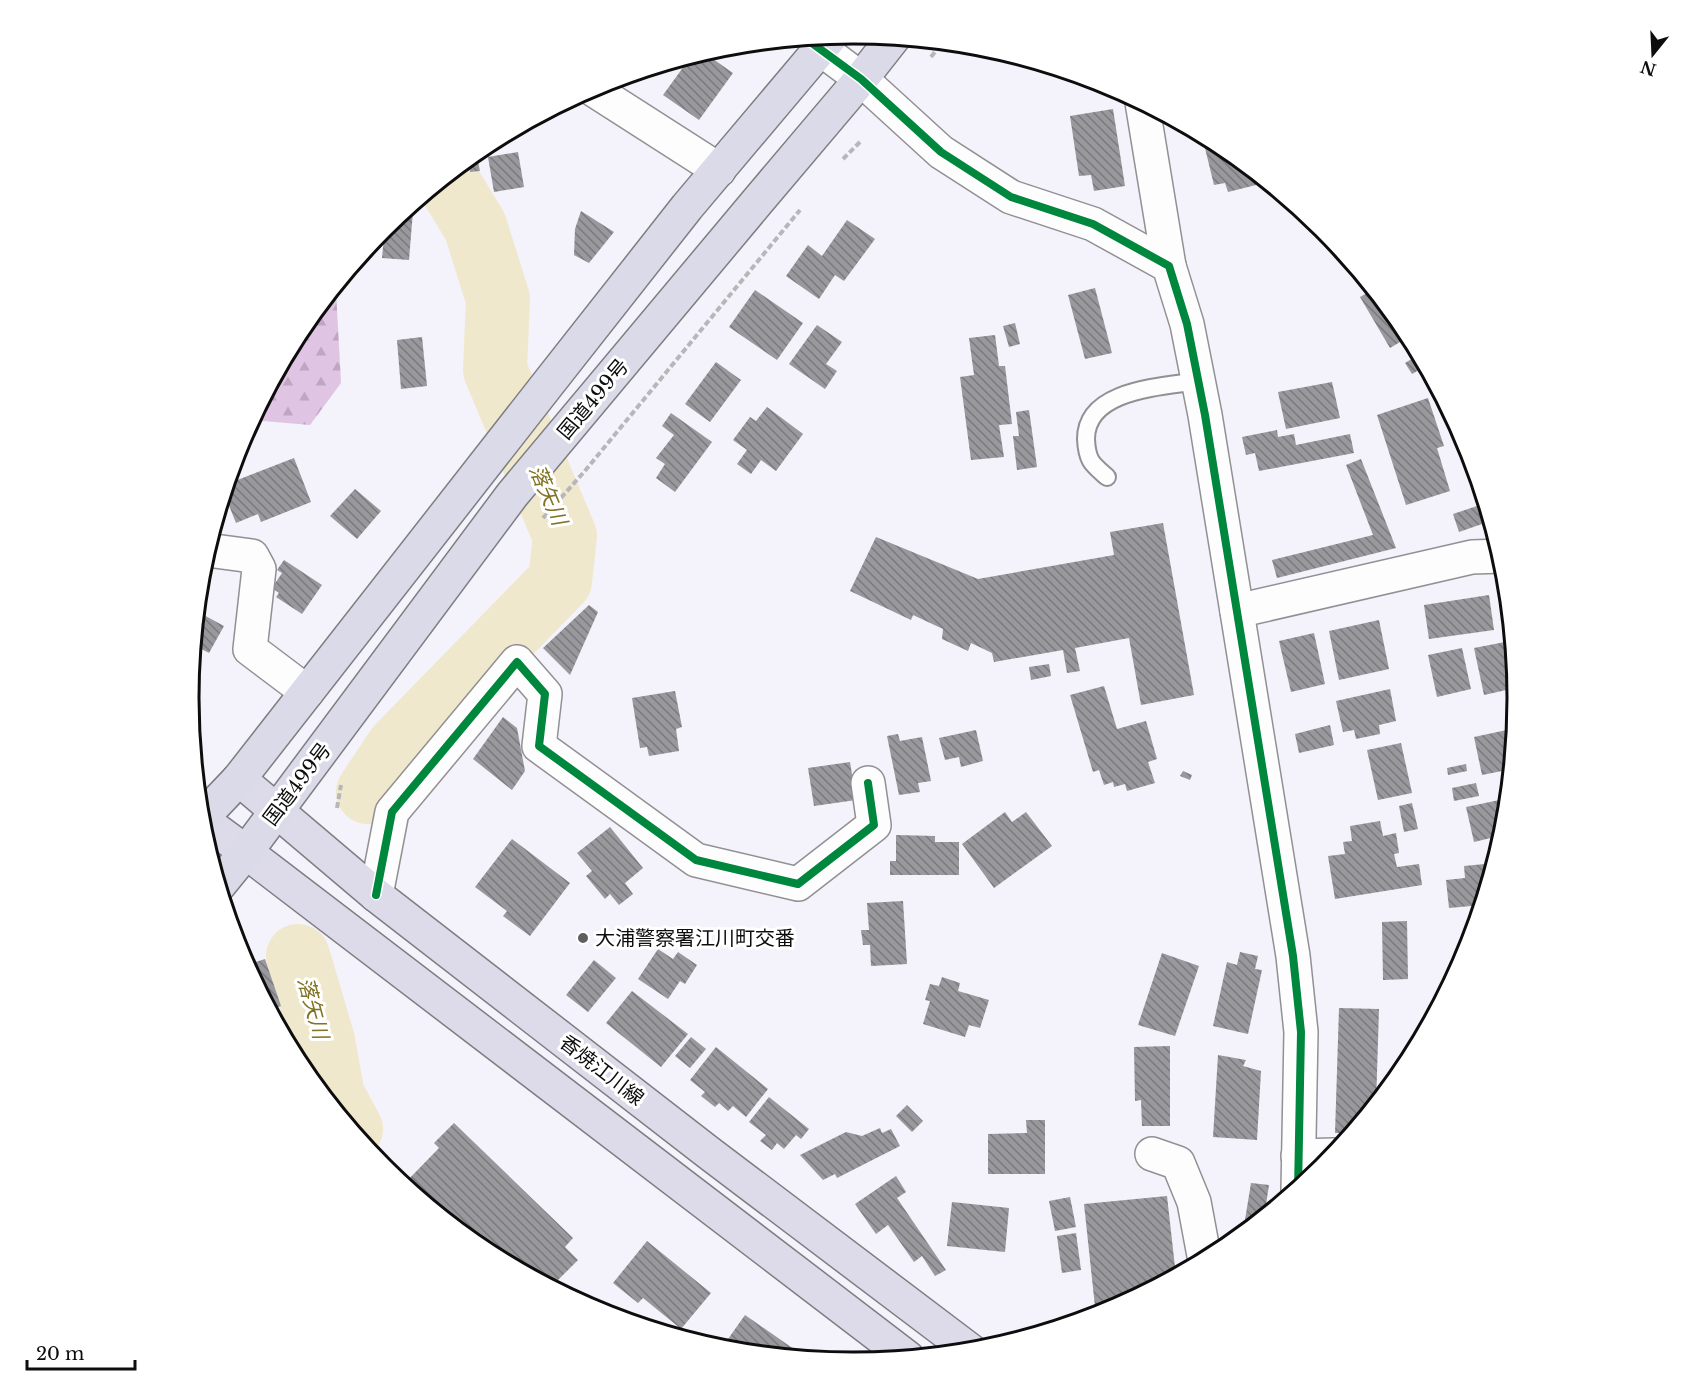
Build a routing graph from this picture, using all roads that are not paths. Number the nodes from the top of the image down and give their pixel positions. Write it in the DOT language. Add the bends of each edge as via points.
graph roads {
  1 [pos="816,45"];
  2 [pos="823,45"];
  3 [pos="888,45"];
  4 [pos="861,78"];
  5 [pos="601,94"];
  6 [pos="1144,111"];
  7 [pos="719,170"];
  8 [pos="1169,266"];
  9 [pos="1198,381"];
  10 [pos="1107,477"];
  11 [pos="216,551"];
  12 [pos="1487,556"];
  13 [pos="1237,611"];
  14 [pos="307,692"];
  15 [pos="239,779"];
  16 [pos="868,783"];
  17 [pos="210,811"];
  18 [pos="277,812"];
  19 [pos="212,828"];
  20 [pos="246,852"];
  21 [pos="225,878"];
  22 [pos="376,895"];
  23 [pos="1152,1154"];
  24 [pos="1321,1155"];
  25 [pos="1298,1156"];
  26 [pos="1298,1178"];
  27 [pos="1203,1251"];
  28 [pos="960,1344"];
  29 [pos="899,1351"];
  1 -- 7 [label="highway"];
  2 -- 4 [label="street"];
  3 -- 4 [label="highway, 国道499号"];
  4 -- 8 [label="street" via="941,152 1011,198 1093,224"];
  4 -- 18 [label="highway, 国道499号" via="512,495"];
  5 -- 7 [label="street"];
  6 -- 8 [label="street"];
  7 -- 14 [label="highway"];
  8 -- 9 [label="street" via="1187,324"];
  9 -- 10 [label="lane" via="1106,402 1091,418 1086,449 1090,463"];
  9 -- 13 [label="street"];
  11 -- 14 [label="street" via="252,556 259,569 250,649"];
  12 -- 13 [label="street"];
  13 -- 25 [label="street" via="1293,956 1301,1032"];
  14 -- 15 [label="highway"];
  15 -- 17 [label="highway"];
  15 -- 18 [label="main road, 香焼江川線"];
  16 -- 22 [label="street" via="874,825 798,884 696,860 539,746 545,694 517,662 392,812"];
  18 -- 20 [label="highway, 国道499号"];
  18 -- 22 [label="main road, 香焼江川線"];
  19 -- 20 [label="main road"];
  20 -- 21 [label="highway, 国道499号"];
  20 -- 29 [label="main road"];
  22 -- 28 [label="main road, 香焼江川線"];
  23 -- 27 [label="street" via="1178,1163 1194,1202"];
  24 -- 25 [label="street"];
  25 -- 26 [label="street"];
}
